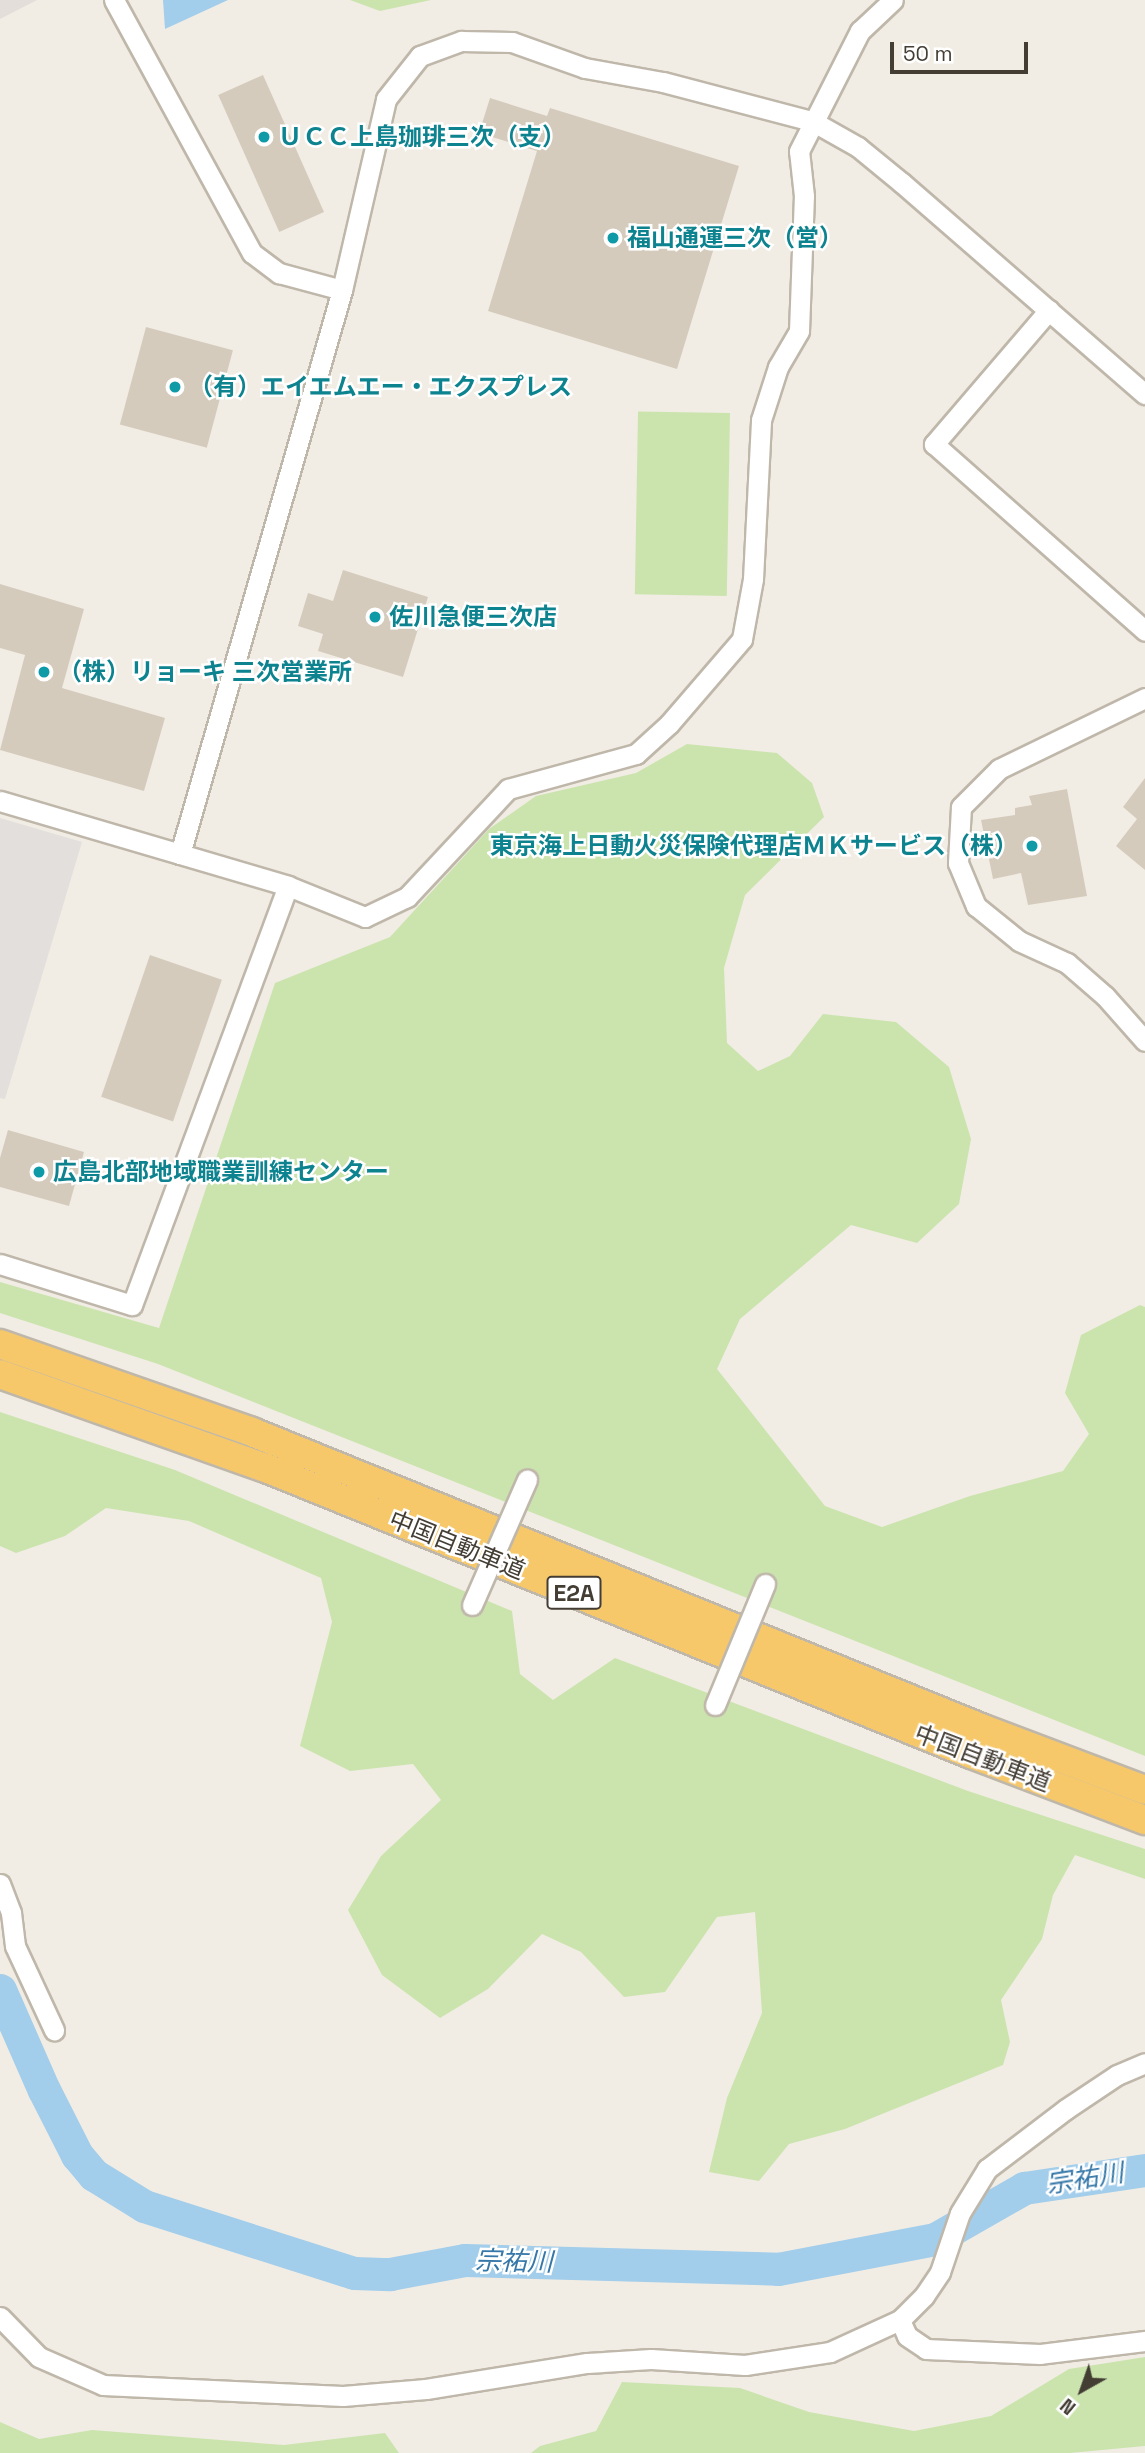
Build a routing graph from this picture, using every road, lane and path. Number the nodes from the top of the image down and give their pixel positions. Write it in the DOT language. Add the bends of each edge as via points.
graph roads {
  1 [pos="114,0"];
  2 [pos="893,0"];
  3 [pos="812,121"];
  4 [pos="341,290"];
  5 [pos="1049,310"];
  6 [pos="1145,394"];
  7 [pos="1145,631"];
  8 [pos="1145,698"];
  9 [pos="0,801"];
  10 [pos="180,854"];
  11 [pos="288,886"];
  12 [pos="1145,1041"];
  13 [pos="0,1264"];
  14 [pos="0,1344"];
  15 [pos="0,1374"];
  16 [pos="527,1480"];
  17 [pos="765,1584"];
  18 [pos="472,1605"];
  19 [pos="715,1705"];
  20 [pos="1145,1790"];
  21 [pos="1145,1820"];
  22 [pos="0,1884"];
  23 [pos="7,1949"];
  24 [pos="54,2030"];
  25 [pos="1145,2063"];
  26 [pos="0,2317"];
  27 [pos="900,2320"];
  28 [pos="1145,2340"];
  1 -- 4 [label="street" via="253,253 279,273"];
  2 -- 3 [label="street" via="860,31"];
  3 -- 4 [label="street" via="663,82 585,68 512,42 461,41 421,56 386,99"];
  3 -- 5 [label="street" via="858,147"];
  3 -- 11 [label="street" via="799,151 804,196 799,331 778,368 761,420 753,503 753,579 743,639 669,724 636,754 508,789 407,897 365,917"];
  4 -- 10 [label="street"];
  5 -- 6 [label="street"];
  5 -- 7 [label="street" via="934,444"];
  8 -- 12 [label="street" via="999,769 961,807 958,863 976,906 1019,941 1067,963 1105,996"];
  9 -- 10 [label="street"];
  10 -- 11 [label="street"];
  11 -- 13 [label="street" via="132,1305"];
  14 -- 20 [label="highway, 中国自動車道 / E2A" via="252,1432"];
  15 -- 21 [label="highway, 中国自動車道 / E2A" via="266,1468"];
  16 -- 18 [label="street, bridge"];
  17 -- 19 [label="street, bridge"];
  22 -- 23 [label="street" via="11,1913"];
  23 -- 24 [label="street"];
  25 -- 27 [label="street" via="1076,2102 987,2169 960,2213 951,2244 924,2295"];
  26 -- 27 [label="street" via="39,2357 103,2385 342,2396 426,2389 587,2363 791,2361 830,2353"];
  27 -- 28 [label="street" via="907,2336 926,2349 1040,2354"];
}
